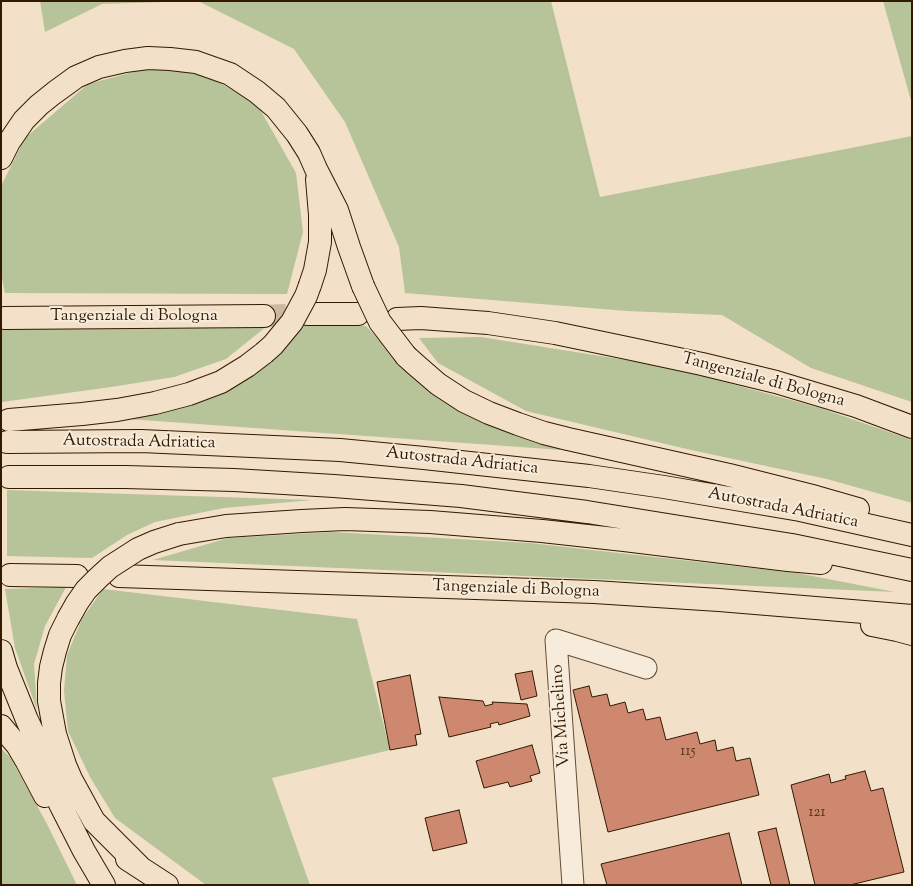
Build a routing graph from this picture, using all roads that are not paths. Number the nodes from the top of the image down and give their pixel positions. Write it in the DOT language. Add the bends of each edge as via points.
graph roads {
  1 [pos="1,158"];
  2 [pos="316,169"];
  3 [pos="307,314"];
  4 [pos="358,314"];
  5 [pos="264,316"];
  6 [pos="4,318"];
  7 [pos="397,318"];
  8 [pos="883,415"];
  9 [pos="9,420"];
  10 [pos="912,422"];
  11 [pos="912,427"];
  12 [pos="8,442"];
  13 [pos="9,477"];
  14 [pos="912,526"];
  15 [pos="912,535"];
  16 [pos="912,571"];
  17 [pos="10,576"];
  18 [pos="77,576"];
  19 [pos="119,576"];
  20 [pos="719,600"];
  21 [pos="912,616"];
  22 [pos="912,634"];
  23 [pos="1,651"];
  24 [pos="646,668"];
  25 [pos="1,726"];
  26 [pos="41,750"];
  27 [pos="139,866"];
  28 [pos="104,885"];
  29 [pos="167,885"];
  30 [pos="573,885"];
  1 -- 2 [label="highway" via="24,120 48,97 76,77 99,67 125,61 170,58 196,62 230,74 257,92 276,108 297,134"];
  2 -- 9 [label="highway, bridge" via="320,242 315,270 306,296 292,322 264,353 221,382 155,403 116,410"];
  2 -- 14 [label="highway, bridge" via="337,210 348,247 380,322 406,356 438,384 464,401 518,424 568,439 816,497"];
  3 -- 4 [label="highway"];
  5 -- 6 [label="highway, Tangenziale di Bologna"];
  7 -- 8 [label="highway, Tangenziale di Bologna" via="488,323 555,333 776,382"];
  8 -- 10 [label="highway"];
  8 -- 11 [label="highway, Tangenziale di Bologna"];
  12 -- 15 [label="highway, Autostrada Adriatica" via="141,441 340,450 424,458 664,487 800,510"];
  13 -- 16 [label="highway, Autostrada Adriatica" via="234,480 461,496 714,532 792,545"];
  16 -- 27 [label="highway, bridge" via="430,522 345,519 226,526 179,534 154,542 110,567 86,590 60,635 49,683 49,701 55,734 71,779 94,821"];
  17 -- 18 [label="highway"];
  19 -- 20 [label="highway, Tangenziale di Bologna" via="594,592"];
  20 -- 21 [label="highway, Tangenziale di Bologna"];
  20 -- 22 [label="highway"];
  23 -- 26 [label="highway"];
  24 -- 30 [label="street, Via Michelino" via="556,640"];
  25 -- 28 [label="highway" via="17,745 77,855"];
  26 -- 27 [label="highway" via="87,828 110,848"];
  26 -- 28 [label="highway" via="60,804"];
  27 -- 29 [label="highway"];
}
